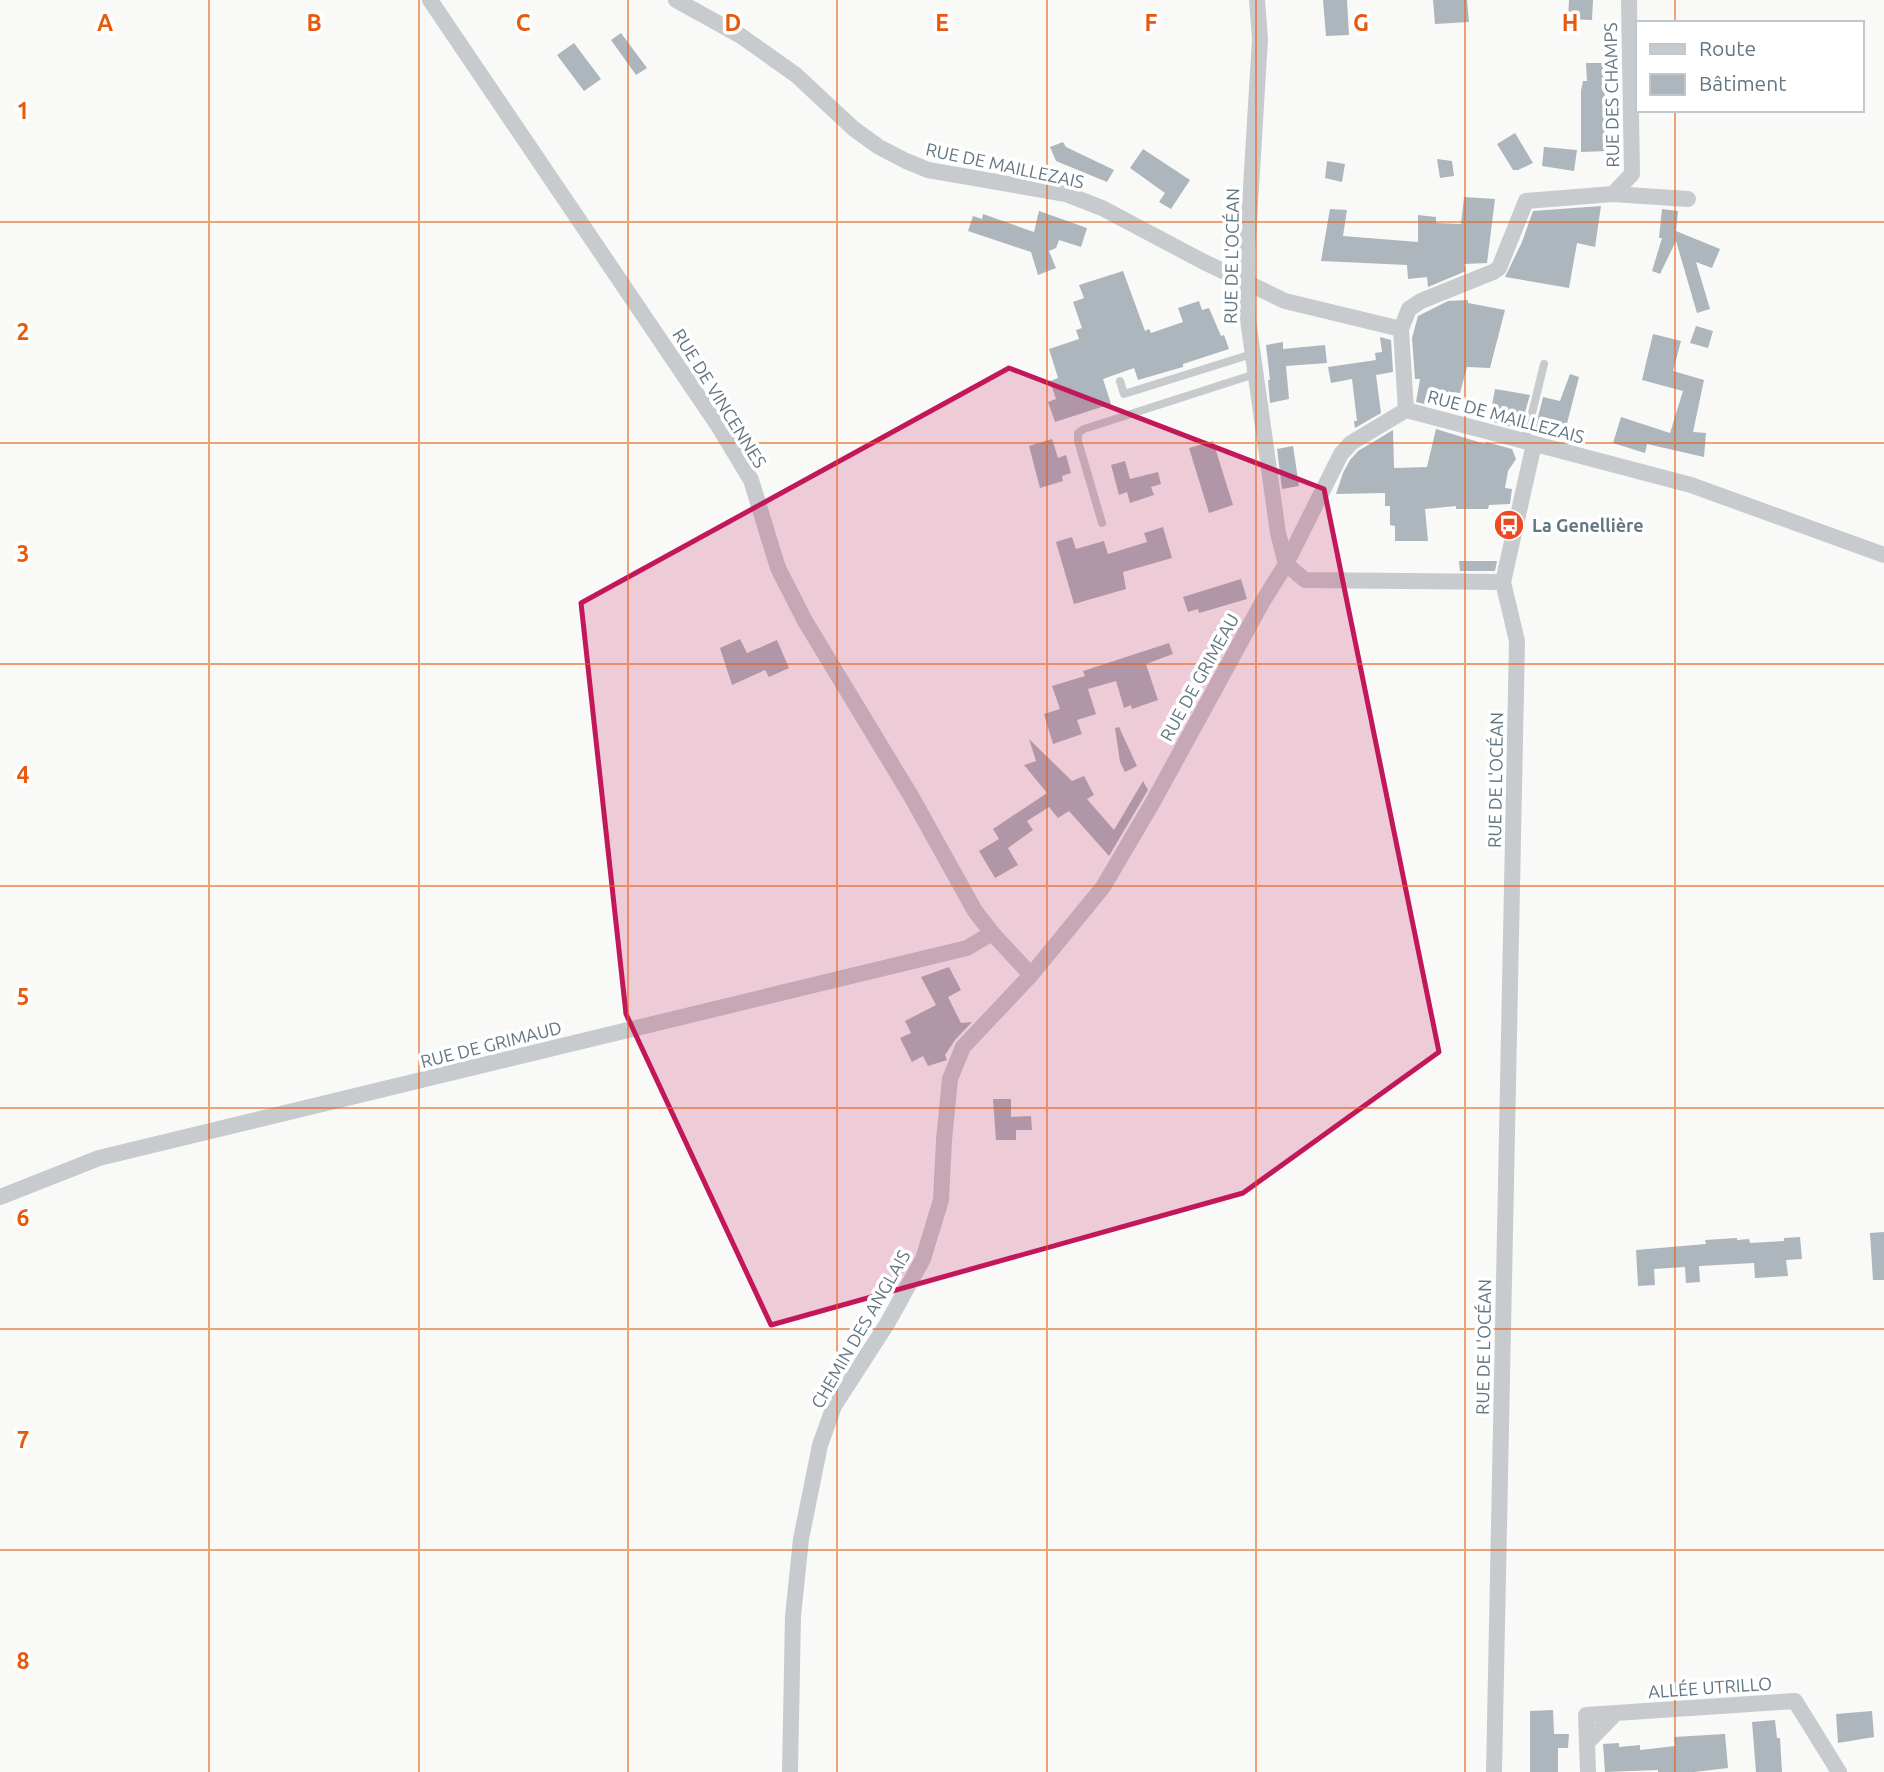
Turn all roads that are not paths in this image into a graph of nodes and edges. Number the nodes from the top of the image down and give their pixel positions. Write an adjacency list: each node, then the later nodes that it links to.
1 (430, 0): 19 (street, RUE DE VINCENNES)
2 (676, 0): 7 (street, RUE DE MAILLEZAIS)
3 (1257, 0): 7 (street, RUE DE L'OCÉAN)
4 (1629, 0): 5 (street, RUE DES CHAMPS)
5 (1613, 194): 6 (street); 8 (street)
6 (1688, 199)
7 (1247, 283): 8 (street, RUE DE MAILLEZAIS); 9 (street, RUE DE L'OCÉAN)
8 (1401, 329): 13 (street, RUE DE MAILLEZAIS)
9 (1252, 354): 11 (street, RUE DE L'OCÉAN); 12 (lane)
10 (1544, 364): 14 (lane)
11 (1255, 374): 15 (lane); 17 (street, RUE DE L'OCÉAN)
12 (1120, 381)
13 (1406, 410): 14 (street, RUE DE MAILLEZAIS); 17 (street, RUE DE GRIMEAU)
14 (1529, 443): 16 (street, RUE DE MAILLEZAIS); 18 (street)
15 (1102, 523)
16 (1884, 555)
17 (1286, 564): 18 (street); 20 (street, RUE DE GRIMEAU)
18 (1503, 582): 25 (street, RUE DE L'OCÉAN)
19 (992, 933): 20 (street, RUE DE VINCENNES); 21 (street, RUE DE GRIMAUD)
20 (1031, 975): 24 (street, CHEMIN DES ANGLAIS)
21 (0, 1197)
22 (1616, 1713): 23 (street); 23 (street, ALLÉE UTRILLO); 27 (street, ALLÉE UTRILLO)
23 (1587, 1744): 26 (street)
24 (790, 1772)
25 (1494, 1772)
26 (1588, 1772)
27 (1839, 1772)

